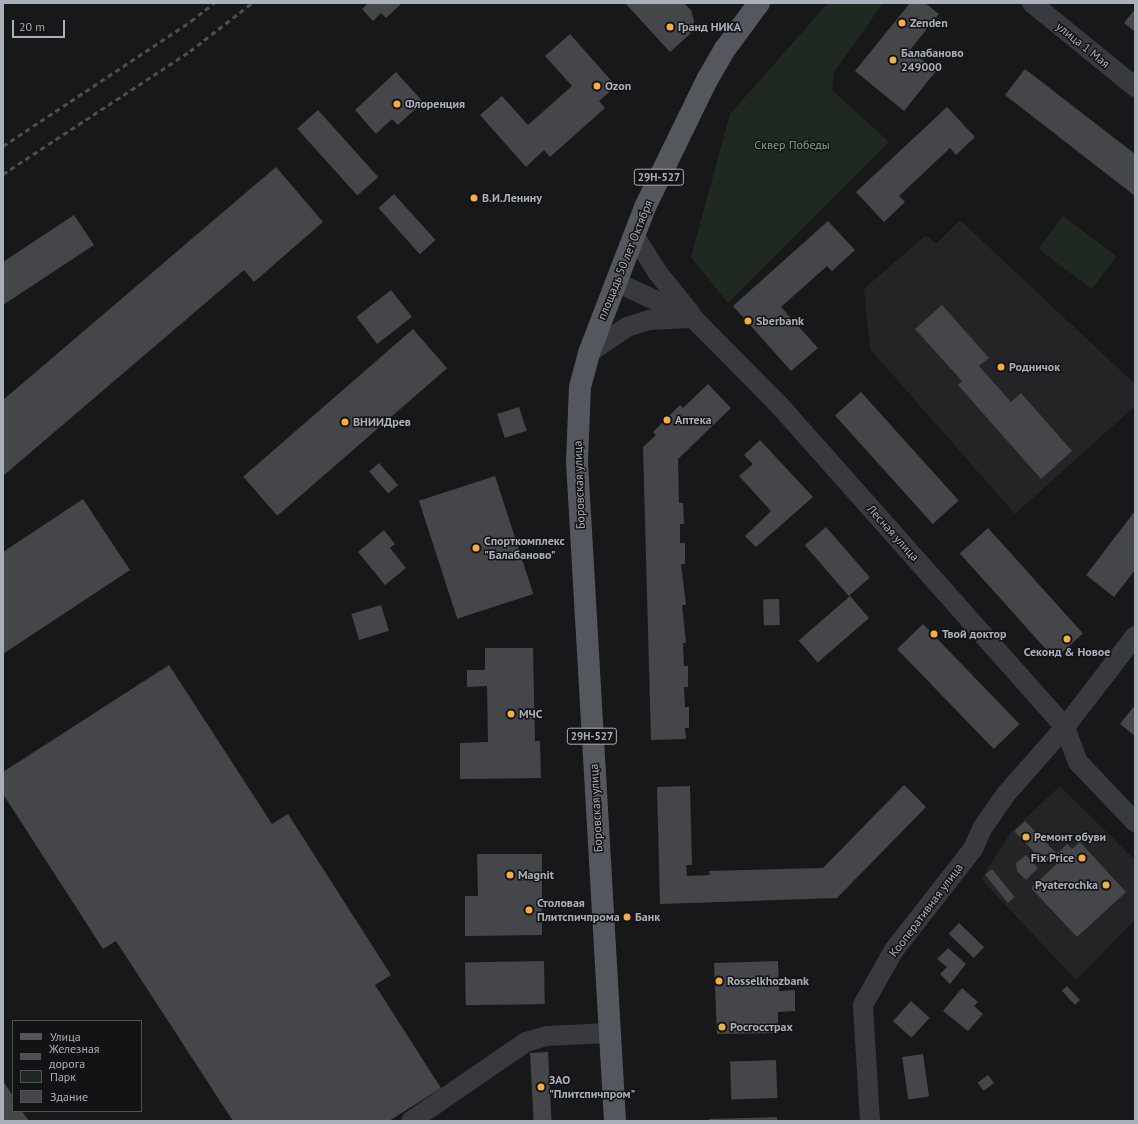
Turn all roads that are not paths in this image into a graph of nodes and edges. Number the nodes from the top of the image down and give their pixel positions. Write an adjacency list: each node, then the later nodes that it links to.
1 (759, 3): 4 (main road, площадь 50 лет Октября / 29Н-527)
2 (1032, 3): 3 (street, улица 1 Мая)
3 (1135, 87)
4 (634, 235): 5 (main road, площадь 50 лет Октября / 29Н-527); 6 (street)
5 (616, 282): 6 (street, Лесная улица); 7 (main road, площадь 50 лет Октября / 29Н-527)
6 (694, 318): 7 (street); 9 (street, Лесная улица)
7 (589, 353): 11 (main road, Боровская улица / 29Н-527)
8 (1135, 636): 9 (street, Кооперативная улица)
9 (1065, 727): 10 (street, Лесная улица); 14 (street, Кооперативная улица)
10 (1135, 822)
11 (609, 1033): 12 (street); 13 (main road, Боровская улица / 29Н-527)
12 (411, 1121)
13 (615, 1121)
14 (870, 1121)

